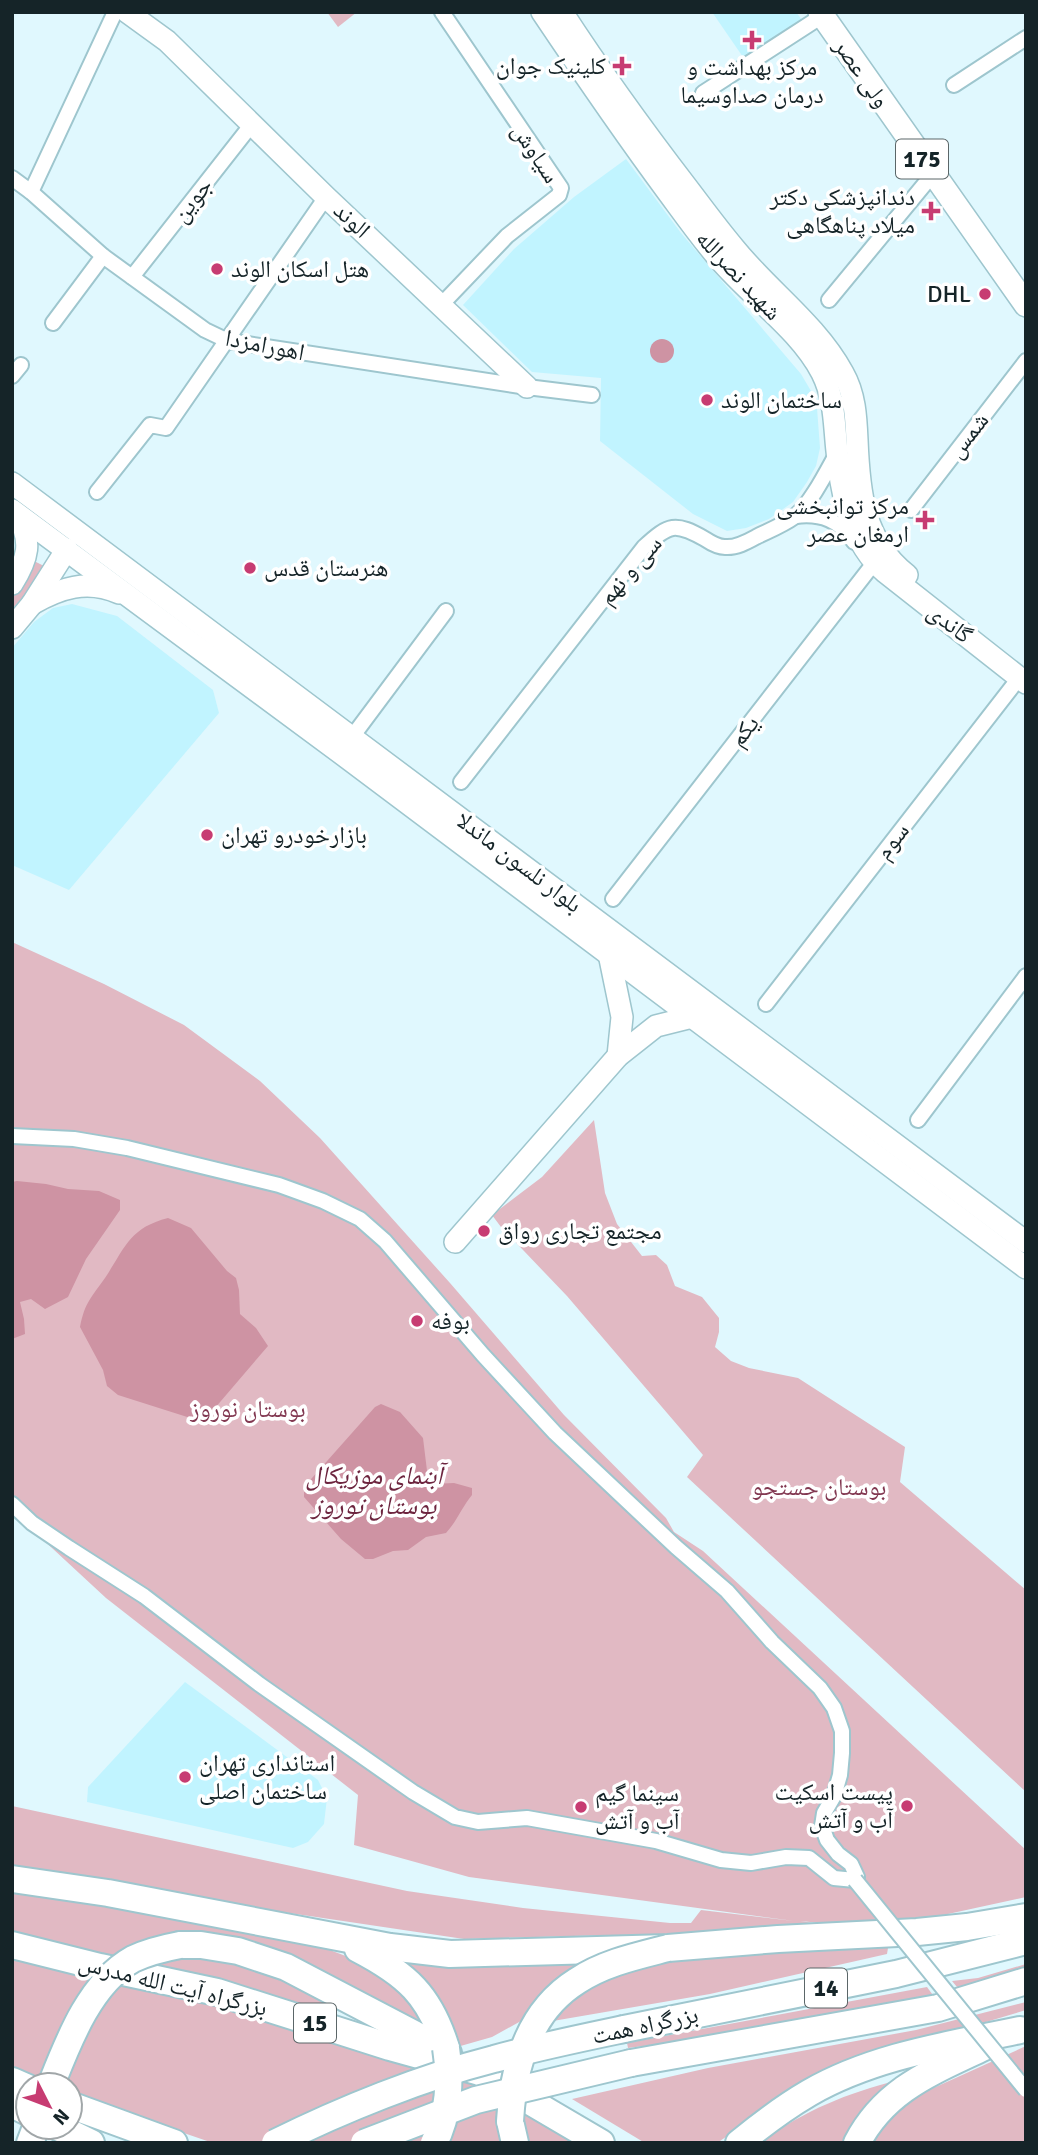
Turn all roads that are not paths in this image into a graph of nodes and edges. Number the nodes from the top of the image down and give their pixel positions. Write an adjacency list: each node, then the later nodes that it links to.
1 (115, 12): 13 (street)
2 (127, 12): 10 (main road, الوند)
3 (442, 12): 18 (street, سیاوش)
4 (542, 12): 25 (main road, شهید نصرالله)
5 (562, 12): 32 (main road, شهید نصرالله)
6 (821, 14): 9 (street); 11 (main road, ولی عصر / 175)
7 (1026, 38): 8 (street)
8 (954, 85)
9 (704, 93)
10 (252, 124): 14 (main road, الوند); 16 (street, جوین)
11 (933, 174): 17 (street); 19 (main road, ولی عصر / 175)
12 (12, 178): 13 (street, اهورامزدا)
13 (31, 192): 15 (street, اهورامزدا)
14 (327, 197): 18 (main road, الوند); 21 (street)
15 (103, 256): 16 (street, اهورامزدا); 20 (street)
16 (132, 276): 21 (street, اهورامزدا)
17 (829, 300)
18 (442, 304): 23 (main road, الوند)
19 (1026, 305)
20 (53, 323)
21 (228, 341): 23 (street, اهورامزدا); 27 (street)
22 (1026, 361): 28 (street, شمس)
23 (527, 387): 24 (street)
24 (592, 395)
25 (837, 453): 30 (street, سی و نهم); 32 (main road, شهید نصرالله)
26 (12, 486): 31 (main road); 39 (main road, بلوار نلسون ماندلا)
27 (97, 492)
28 (911, 510)
29 (14, 512): 31 (main road, بلوار نلسون ماندلا); 33 (main road)
30 (796, 516): 32 (street); 40 (street, سی و نهم)
31 (67, 549): 34 (main road, بلوار نلسون ماندلا); 35 (main road)
32 (876, 557): 38 (main road, گاندی); 41 (street, یکم)
33 (14, 581)
34 (136, 600): 35 (main road); 42 (main road, بلوار نلسون ماندلا)
35 (32, 604): 37 (main road)
36 (446, 611): 39 (street)
37 (12, 628)
38 (1024, 674): 44 (street, سوم)
39 (352, 737): 50 (main road, بلوار نلسون ماندلا)
40 (461, 782)
41 (613, 900)
42 (609, 954): 45 (main road, بلوار نلسون ماندلا); 46 (main road)
43 (1026, 976): 47 (street)
44 (766, 1004)
45 (692, 1017): 46 (main road); 51 (main road, بلوار نلسون ماندلا)
46 (618, 1056): 49 (main road)
47 (918, 1120)
48 (12, 1136): 54 (street)
49 (455, 1242)
50 (1026, 1242)
51 (1026, 1268)
52 (12, 1504): 54 (street)
53 (12, 1879): 56 (highway)
54 (855, 1880): 64 (street, bridge)
55 (1026, 1917): 59 (highway)
56 (333, 1937): 59 (highway); 70 (highway, bridge)
57 (1026, 1941): 68 (highway, بزرگراه همت / 14, bridge)
58 (12, 1945): 63 (highway, بزرگراه آیت الله مدرس / 15)
59 (668, 1948): 66 (highway, bridge)
60 (1026, 1981): 69 (highway, بزرگراه همت / 14, bridge)
61 (1023, 2028): 72 (highway); 73 (highway)
62 (56, 2071): 63 (highway, bridge)
63 (480, 2072): 71 (highway, بزرگراه آیت الله مدرس / 15)
64 (1026, 2090)
65 (84, 2110): 67 (highway)
66 (512, 2132)
67 (174, 2143)
68 (275, 2143)
69 (364, 2143)
70 (434, 2143)
71 (601, 2143)
72 (739, 2143)
73 (857, 2143)

